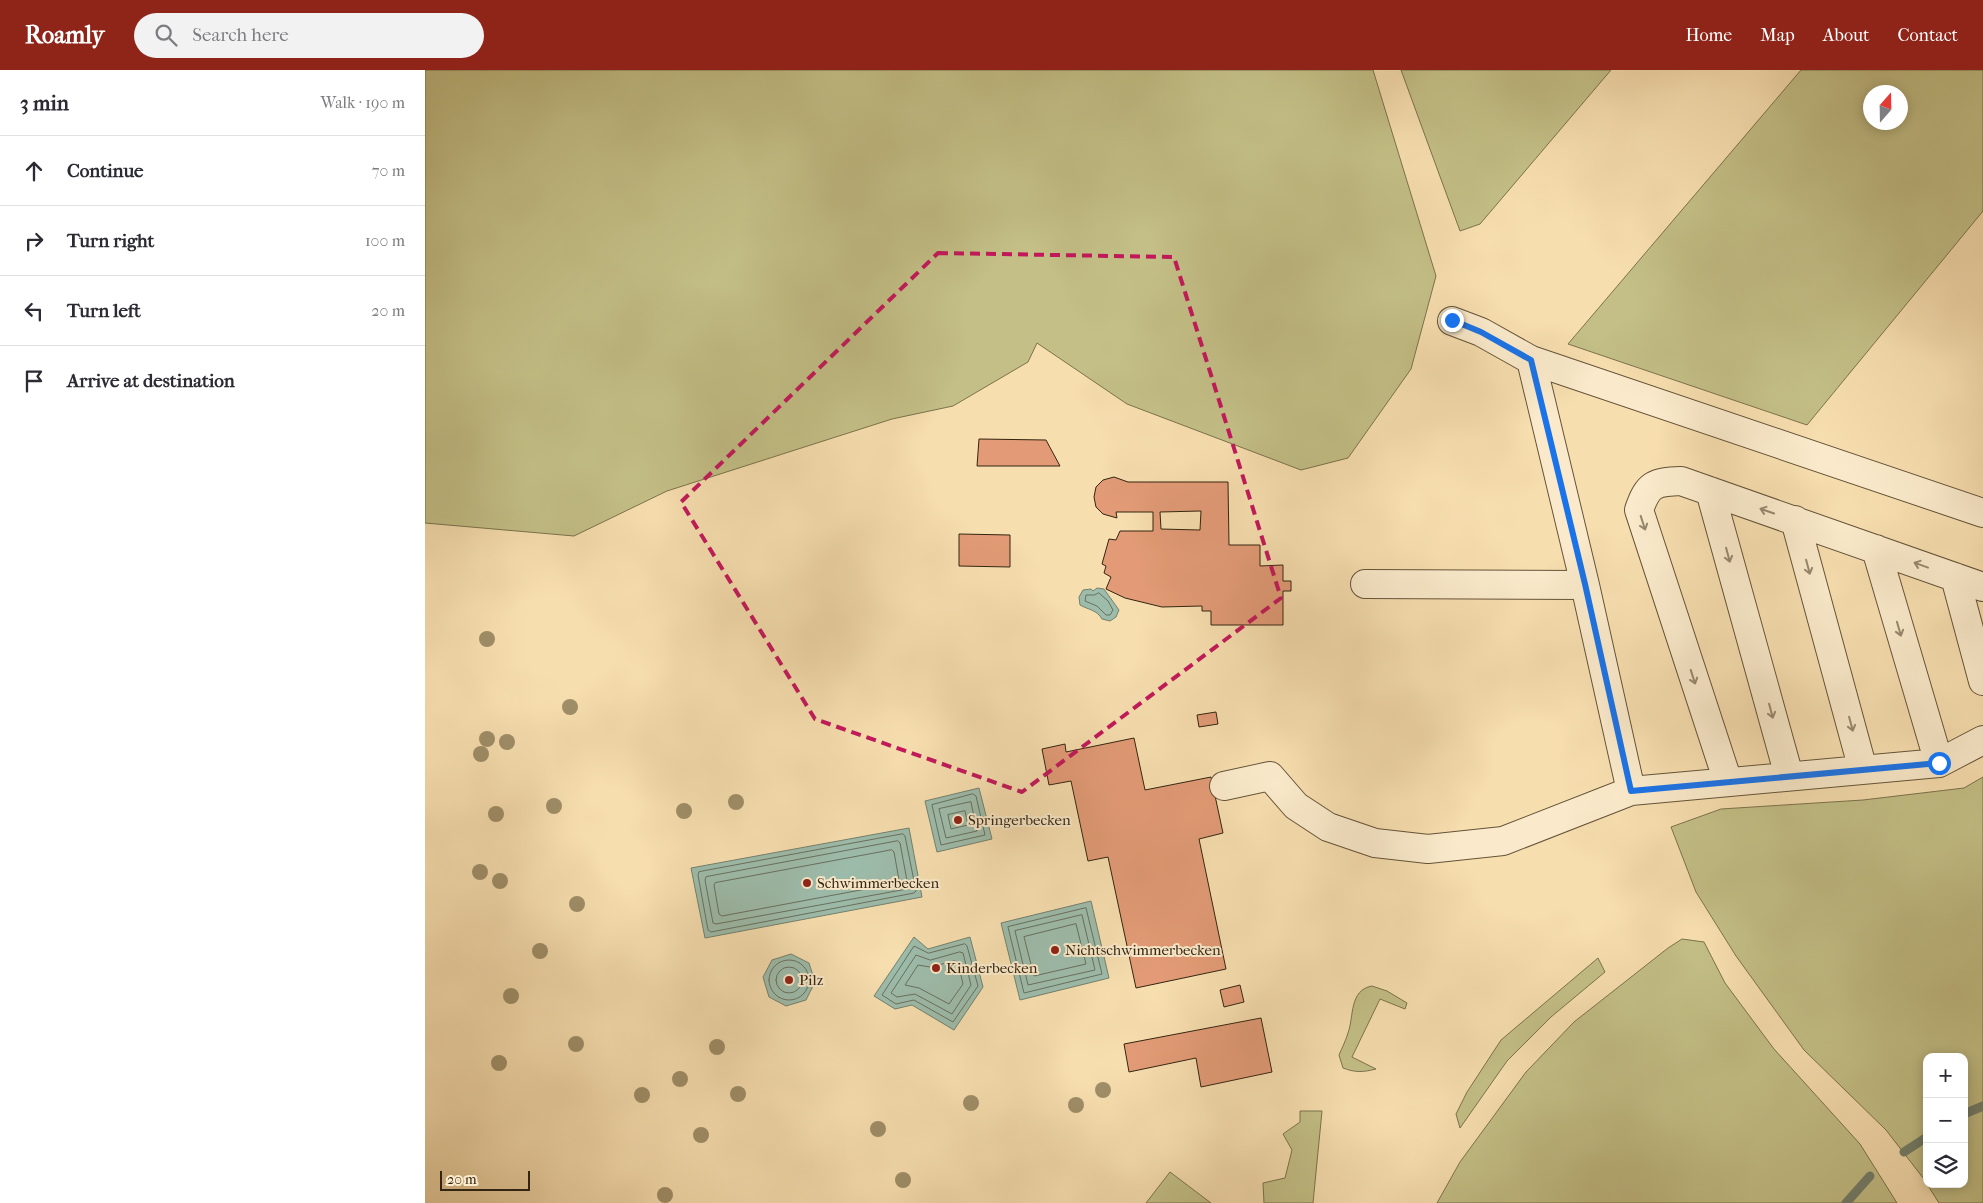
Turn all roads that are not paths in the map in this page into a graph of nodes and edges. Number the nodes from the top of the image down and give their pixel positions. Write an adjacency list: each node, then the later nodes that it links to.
1 (1452, 320): 2 (street)
2 (1531, 360): 4 (street); 9 (street)
3 (1710, 491): 5 (street, one-way to 3); 15 (street, one-way to 15); 16 (street, one-way to 16)
4 (1983, 514)
5 (1795, 520): 6 (street); 14 (street, one-way to 14)
6 (1876, 549): 7 (street, one-way to 6); 13 (street, one-way to 13)
7 (1955, 577): 10 (street); 11 (street)
8 (1365, 584): 9 (street)
9 (1585, 584): 18 (street)
10 (1983, 587)
11 (1983, 681)
12 (1983, 740): 13 (street)
13 (1939, 763): 14 (street)
14 (1863, 770): 15 (street)
15 (1789, 776): 16 (street)
16 (1728, 782): 18 (street)
17 (1224, 786): 18 (street)
18 (1631, 791)

